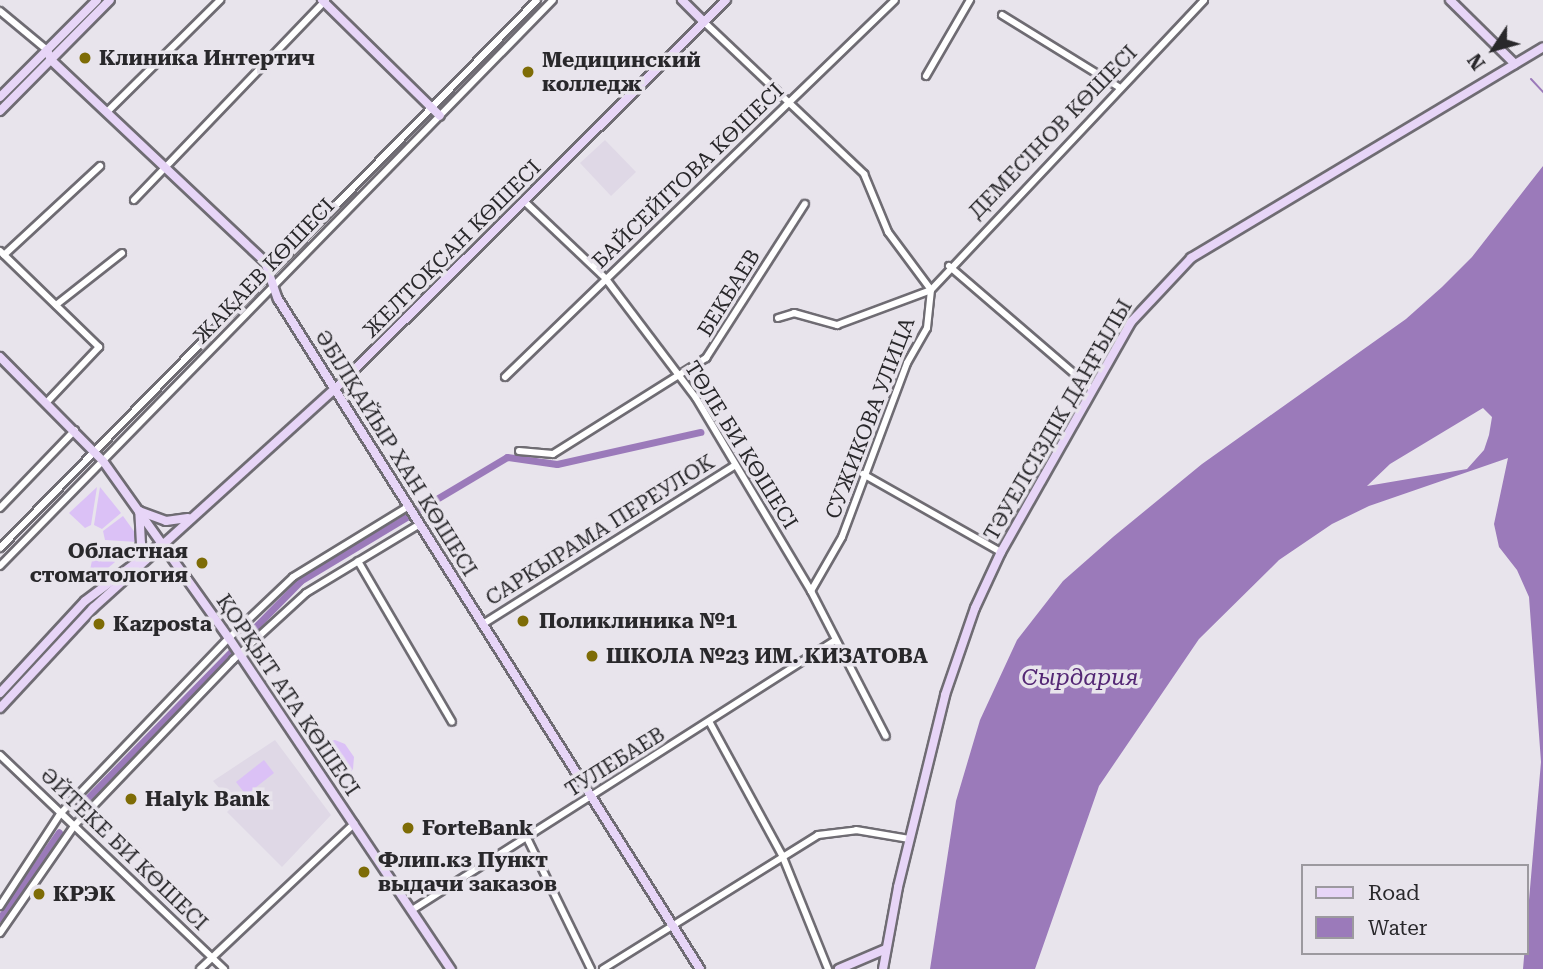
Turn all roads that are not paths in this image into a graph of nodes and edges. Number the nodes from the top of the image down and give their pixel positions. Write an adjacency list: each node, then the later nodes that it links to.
1 (97, 0): 17 (street)
2 (110, 0): 18 (street)
3 (220, 0): 26 (street)
4 (537, 0): 24 (street, ЖАҚАЕВ КӨШЕСІ)
5 (553, 0): 27 (street, ЖАҚАЕВ КӨШЕСІ)
6 (682, 0): 15 (street)
7 (726, 0): 15 (street, ЖЕЛТОҚСАН КӨШЕСІ)
8 (895, 0): 23 (street, БАЙСЕЙІТОВА КӨШЕСІ)
9 (970, 0): 20 (street)
10 (1204, 0): 21 (street, ДЕМЕСІНОВ КӨШЕСІ)
11 (1450, 0): 19 (street)
12 (324, 1): 24 (street); 29 (street)
13 (0, 10): 17 (street, ӘБІЛҚАЙЫР ХАН КӨШЕСІ)
14 (1002, 15): 21 (street)
15 (704, 22): 23 (street); 31 (street, ЖЕЛТОҚСАН КӨШЕСІ)
16 (1543, 47): 19 (street, ТӘУЕЛСІЗДІК ДАҢҒЫЛЫ)
17 (47, 50): 18 (street, ӘБІЛҚАЙЫР ХАН КӨШЕСІ); 22 (street)
18 (51, 60): 25 (street); 26 (street, ӘБІЛҚАЙЫР ХАН КӨШЕСІ)
19 (1515, 64): 46 (street, ТӘУЕЛСІЗДІК ДАҢҒЫЛЫ)
20 (926, 76)
21 (1120, 88): 35 (street, ДЕМЕСІНОВ КӨШЕСІ)
22 (0, 97)
23 (789, 103): 37 (street, БАЙСЕЙІТОВА КӨШЕСІ); 39 (street)
24 (432, 107): 27 (street); 36 (street, ЖАҚАЕВ КӨШЕСІ)
25 (0, 111)
26 (108, 111): 29 (street, ӘБІЛҚАЙЫР ХАН КӨШЕСІ)
27 (440, 116): 38 (street, ЖАҚАЕВ КӨШЕСІ)
28 (100, 166): 33 (street)
29 (168, 167): 30 (street); 36 (street, ӘБІЛҚАЙЫР ХАН КӨШЕСІ)
30 (134, 200)
31 (525, 202): 37 (street, ТӨЛЕ БИ КӨШЕСІ); 45 (street, ЖЕЛТОҚСАН КӨШЕСІ)
32 (805, 204): 43 (street, БЕКБАЕВ)
33 (2, 253): 40 (street)
34 (122, 253): 40 (street)
35 (949, 267): 39 (street, ДЕМЕСІНОВ КӨШЕСІ); 46 (street)
36 (269, 273): 38 (street, ӘБІЛҚАЙЫР ХАН КӨШЕСІ); 50 (street, ЖАҚАЕВ КӨШЕСІ)
37 (606, 279): 43 (street, ТӨЛЕ БИ КӨШЕСІ); 44 (street, БАЙСЕЙІТОВА КӨШЕСІ)
38 (274, 287): 45 (street, ӘБІЛҚАЙЫР ХАН КӨШЕСІ); 51 (street, ЖАҚАЕВ КӨШЕСІ)
39 (931, 290): 41 (street); 53 (street, СУЖИКОВА УЛИЦА)
40 (56, 306): 47 (street)
41 (778, 318)
42 (0, 357): 47 (street, ҚОРҚЫТ АТА КӨШЕСІ)
43 (678, 376): 49 (street, БЕКБАЕВ); 52 (street, ТӨЛЕ БИ КӨШЕСІ)
44 (505, 377)
45 (336, 388): 54 (street, ӘБІЛҚАЙЫР ХАН КӨШЕСІ); 57 (street, ЖЕЛТОҚСАН КӨШЕСІ)
46 (1092, 389): 61 (street, ТӘУЕЛСІЗДІК ДАҢҒЫЛЫ)
47 (47, 402): 48 (street, ҚОРҚЫТ АТА КӨШЕСІ)
48 (75, 430): 50 (street, ҚОРҚЫТ АТА КӨШЕСІ); 55 (street)
49 (519, 451)
50 (96, 452): 51 (street, ҚОРҚЫТ АТА КӨШЕСІ); 60 (street, ЖАҚАЕВ КӨШЕСІ)
51 (103, 461): 56 (street, ҚОРҚЫТ АТА КӨШЕСІ); 64 (street, ЖАҚАЕВ КӨШЕСІ)
52 (735, 465): 65 (street, ТӨЛЕ БИ КӨШЕСІ); 66 (street, САРКЫРАМА ПЕРЕУЛОК)
53 (863, 474): 61 (street); 65 (street, СУЖИКОВА УЛИЦА)
54 (409, 506): 58 (street, ӘБІЛҚАЙЫР ХАН КӨШЕСІ); 67 (street)
55 (0, 508)
56 (139, 511): 57 (street); 59 (street, ҚОРҚЫТ АТА КӨШЕСІ); 62 (street)
57 (191, 518): 59 (street, ЖЕЛТОҚСАН КӨШЕСІ)
58 (420, 524): 63 (street); 66 (street, ӘБІЛҚАЙЫР ХАН КӨШЕСІ)
59 (163, 543): 62 (street, ЖЕЛТОҚСАН КӨШЕСІ); 67 (street, ҚОРҚЫТ АТА КӨШЕСІ); 71 (street, ЖЕЛТОҚСАН КӨШЕСІ)
60 (0, 548)
61 (1001, 552): 81 (street, ТӘУЕЛСІЗДІК ДАҢҒЫЛЫ)
62 (136, 558): 70 (street, ЖЕЛТОҚСАН КӨШЕСІ)
63 (358, 561): 69 (street); 72 (street)
64 (0, 566)
65 (811, 592): 68 (street, ТӨЛЕ БИ КӨШЕСІ)
66 (483, 624): 76 (street, ӘБІЛҚАЙЫР ХАН КӨШЕСІ)
67 (229, 638): 69 (street, ҚОРҚЫТ АТА КӨШЕСІ); 77 (street)
68 (834, 641): 73 (street, ТУЛЕБАЕВ); 74 (street, ТӨЛЕ БИ КӨШЕСІ)
69 (239, 654): 78 (street, ҚОРҚЫТ АТА КӨШЕСІ); 79 (street)
70 (0, 693)
71 (0, 708)
72 (452, 722)
73 (710, 723): 76 (street, ТУЛЕБАЕВ); 82 (street)
74 (886, 736)
75 (0, 755): 77 (street, ӘЙТЕКЕ БИ КӨШЕСІ)
76 (592, 797): 80 (street, ТУЛЕБАЕВ); 85 (street, ӘБІЛҚАЙЫР ХАН КӨШЕСІ)
77 (61, 814): 79 (street, ӘЙТЕКЕ БИ КӨШЕСІ); 83 (street)
78 (354, 824): 84 (street, ҚОРҚЫТ АТА КӨШЕСІ); 88 (street)
79 (74, 826): 86 (street); 88 (street, ӘЙТЕКЕ БИ КӨШЕСІ)
80 (527, 838): 84 (street, ТУЛЕБАЕВ); 92 (street)
81 (909, 839): 82 (street); 87 (street, ТӘУЕЛСІЗДІК ДАҢҒЫЛЫ)
82 (782, 855): 85 (street); 95 (street)
83 (0, 906)
84 (412, 910): 91 (street, ҚОРҚЫТ АТА КӨШЕСІ)
85 (672, 924): 93 (street); 94 (street, ӘБІЛҚАЙЫР ХАН КӨШЕСІ)
86 (0, 933)
87 (886, 949): 96 (street); 97 (street, ТӘУЕЛСІЗДІК ДАҢҒЫЛЫ)
88 (212, 957): 89 (street); 90 (street, ӘЙТЕКЕ БИ КӨШЕСІ)
89 (200, 969)
90 (224, 969)
91 (451, 969)
92 (591, 969)
93 (603, 969)
94 (701, 969)
95 (828, 969)
96 (839, 969)
97 (883, 969)

